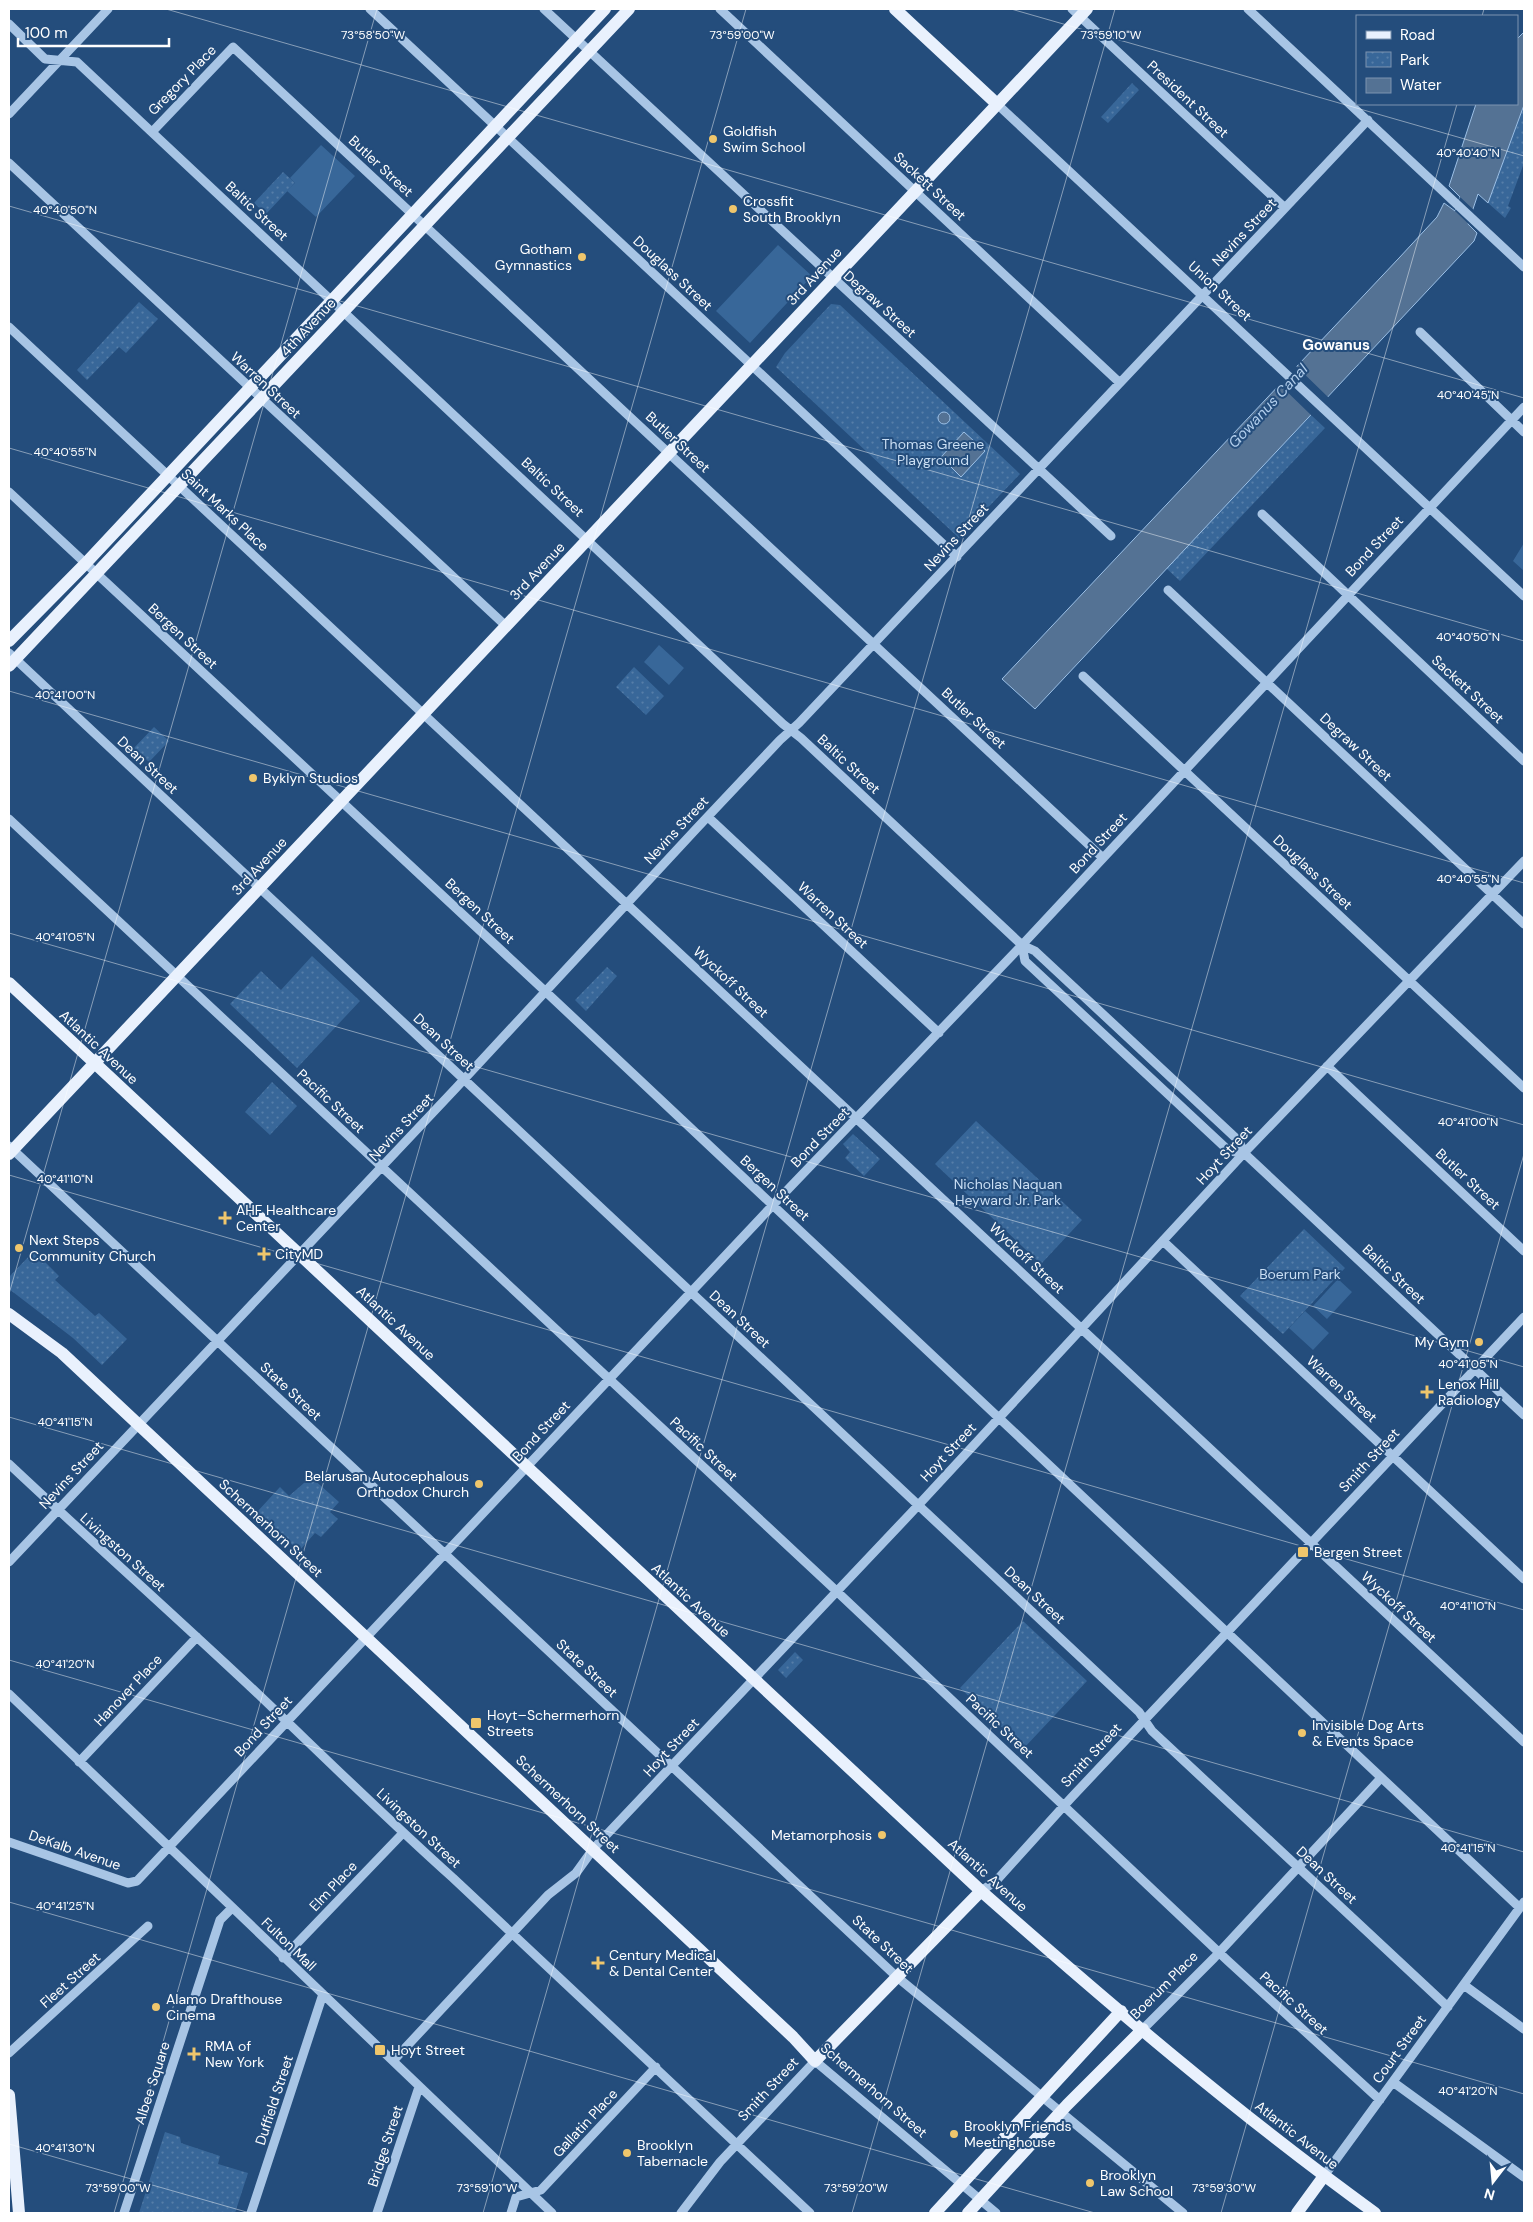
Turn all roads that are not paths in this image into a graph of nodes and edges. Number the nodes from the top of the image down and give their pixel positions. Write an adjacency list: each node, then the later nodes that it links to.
1 (108, 9): 14 (street)
2 (370, 9): 18 (street, Douglass Street)
3 (544, 9): 11 (street, Degraw Street)
4 (605, 9): 11 (main road, 4th Avenue)
5 (629, 9): 13 (main road, 4th Avenue)
6 (720, 9): 22 (street, Sackett Street)
7 (896, 9): 15 (main road, Union Street)
8 (1248, 9): 17 (street)
9 (1079, 11): 15 (main road, 3rd Avenue); 23 (street, President Street)
10 (9, 24): 14 (street, Baltic Street)
11 (577, 40): 13 (street, Degraw Street); 18 (main road, 4th Avenue)
12 (232, 47): 19 (street, Gregory Place); 24 (street, Butler Street)
13 (589, 51): 20 (main road, 4th Avenue); 27 (street, Degraw Street)
14 (60, 60): 16 (street); 19 (street, Baltic Street)
15 (997, 104): 22 (main road, 3rd Avenue); 28 (street, Union Street)
16 (9, 114)
17 (1368, 120): 23 (street, Nevins Street); 26 (street)
18 (495, 126): 20 (street, Douglass Street); 24 (main road, 4th Avenue)
19 (152, 132): 29 (street, Baltic Street)
20 (508, 138): 25 (main road, 4th Avenue); 33 (street, Douglass Street)
21 (9, 163): 35 (street, Warren Street)
22 (915, 190): 27 (main road, 3rd Avenue); 34 (street, Sackett Street)
23 (1285, 208): 28 (street, Nevins Street)
24 (413, 213): 25 (street, Butler Street); 29 (main road, 4th Avenue)
25 (425, 225): 30 (main road, 4th Avenue); 40 (street, Butler Street)
26 (1524, 267)
27 (832, 279): 33 (main road, 3rd Avenue); 41 (street, Degraw Street)
28 (1203, 296): 34 (street, Nevins Street); 45 (street, Union Street)
29 (332, 300): 30 (street, Baltic Street); 35 (main road, 4th Avenue)
30 (344, 311): 36 (main road, 4th Avenue); 48 (street, Baltic Street)
31 (9, 327): 42 (street, Saint Marks Place)
32 (1420, 332): 38 (street)
33 (751, 365): 40 (main road, 3rd Avenue); 49 (street, Douglass Street)
34 (1120, 383): 41 (street, Nevins Street)
35 (248, 388): 36 (street, Warren Street); 42 (main road, 4th Avenue)
36 (261, 399): 43 (main road, 4th Avenue); 55 (street, Warren Street)
37 (1524, 407): 38 (street, Bond Street)
38 (1511, 420): 39 (street); 45 (street, Bond Street)
39 (1524, 432)
40 (669, 452): 48 (main road, 3rd Avenue); 57 (street, Butler Street)
41 (1039, 469): 47 (street, Degraw Street); 49 (street, Nevins Street)
42 (167, 475): 43 (street, Saint Marks Place); 50 (main road, 4th Avenue)
43 (179, 486): 51 (main road, 4th Avenue); 61 (street, Saint Marks Place)
44 (9, 492): 50 (street, Bergen Street)
45 (1430, 507): 53 (street, Bond Street); 54 (street, Union Street)
46 (1262, 514): 53 (street, Sackett Street)
47 (1111, 536)
48 (588, 539): 55 (main road, 3rd Avenue); 62 (street, Baltic Street)
49 (957, 557): 57 (street, Nevins Street)
50 (85, 564): 51 (street, Bergen Street); 56 (main road, 4th Avenue)
51 (97, 574): 58 (main road, 4th Avenue); 65 (street, Bergen Street)
52 (1168, 590): 60 (street, Degraw Street)
53 (1348, 594): 60 (street, Bond Street); 63 (street, Sackett Street)
54 (1524, 596)
55 (506, 626): 61 (main road, 3rd Avenue)
56 (9, 641)
57 (875, 644): 62 (street, Nevins Street); 68 (street, Butler Street)
58 (11, 659): 70 (street, Dean Street)
59 (1083, 676): 64 (street, Douglass Street)
60 (1266, 682): 64 (street, Bond Street); 71 (street, Degraw Street)
61 (423, 713): 65 (main road, 3rd Avenue); 72 (street, Wyckoff Street)
62 (791, 730): 66 (street, Nevins Street); 74 (street, Baltic Street)
63 (1524, 761)
64 (1184, 770): 68 (street, Bond Street); 76 (street, Douglass Street)
65 (340, 801): 70 (main road, 3rd Avenue); 78 (street, Bergen Street)
66 (708, 817): 72 (street, Nevins Street); 79 (street, Warren Street)
67 (9, 819): 75 (street, Pacific Street)
68 (1103, 858): 74 (street, Bond Street)
69 (1524, 861): 71 (street, Hoyt Street)
70 (259, 888): 75 (main road, 3rd Avenue); 82 (street, Dean Street)
71 (1492, 895): 73 (street, Degraw Street); 76 (street, Hoyt Street)
72 (627, 904): 78 (street, Nevins Street); 84 (street, Wyckoff Street)
73 (1524, 924)
74 (1022, 945): 79 (street, Bond Street); 86 (street, Baltic Street); 86 (street, Baltic Street)
75 (177, 975): 80 (main road, 3rd Avenue); 87 (street, Pacific Street)
76 (1409, 981): 81 (street, Hoyt Street); 83 (street, Douglass Street)
77 (9, 983): 80 (main road, Atlantic Avenue)
78 (546, 992): 82 (street, Nevins Street); 88 (street, Bergen Street)
79 (939, 1032): 84 (street, Bond Street)
80 (95, 1062): 85 (main road, 3rd Avenue); 91 (main road, Atlantic Avenue)
81 (1327, 1066): 86 (street, Hoyt Street); 90 (street, Butler Street)
82 (464, 1080): 87 (street, Nevins Street); 92 (street, Dean Street)
83 (1524, 1088)
84 (857, 1118): 88 (street, Bond Street); 95 (street, Wyckoff Street)
85 (10, 1150): 96 (street, State Street)
86 (1244, 1153): 89 (street, Hoyt Street); 97 (street, Baltic Street)
87 (382, 1167): 91 (street, Nevins Street); 98 (street, Pacific Street)
88 (773, 1205): 92 (street, Bond Street); 100 (street, Bergen Street)
89 (1162, 1240): 95 (street, Hoyt Street); 102 (street, Warren Street)
90 (1524, 1251)
91 (300, 1254): 96 (street, Nevins Street); 104 (main road, Atlantic Avenue)
92 (691, 1292): 98 (street, Bond Street); 105 (street, Dean Street)
93 (9, 1314): 101 (main road, Schermerhorn Street)
94 (1524, 1317): 97 (street, Smith Street)
95 (1082, 1328): 100 (street, Hoyt Street); 107 (street, Wyckoff Street)
96 (218, 1341): 101 (street, Nevins Street); 108 (street, State Street)
97 (1476, 1369): 99 (street, Baltic Street); 102 (street, Smith Street)
98 (609, 1379): 104 (street, Bond Street); 111 (street, Pacific Street)
99 (1524, 1414)
100 (999, 1417): 105 (street, Hoyt Street); 112 (street, Bergen Street)
101 (138, 1424): 106 (street, Nevins Street); 113 (main road, Schermerhorn Street)
102 (1393, 1456): 107 (street, Smith Street); 110 (street, Warren Street)
103 (9, 1464): 106 (street, Livingston Street)
104 (527, 1466): 108 (street, Bond Street); 115 (main road, Atlantic Avenue)
105 (918, 1504): 111 (street, Hoyt Street); 117 (street, Dean Street)
106 (58, 1510): 109 (street, Nevins Street); 114 (street, Livingston Street)
107 (1311, 1544): 112 (street, Smith Street); 119 (street, Wyckoff Street)
108 (445, 1554): 113 (street, Bond Street); 121 (street, State Street)
109 (9, 1562)
110 (1524, 1579)
111 (836, 1592): 115 (street, Hoyt Street); 123 (street, Pacific Street)
112 (1227, 1631): 117 (street, Smith Street); 122 (street, Bergen Street)
113 (365, 1636): 118 (street, Bond Street); 127 (main road, Schermerhorn Street)
114 (197, 1637): 118 (street, Livingston Street); 120 (street, Hanover Place)
115 (754, 1679): 121 (street, Hoyt Street); 130 (main road, Atlantic Avenue)
116 (9, 1694): 120 (street, Fulton Mall)
117 (1144, 1720): 123 (street, Smith Street); 128 (street, Dean Street)
118 (287, 1721): 124 (street, Livingston Street); 126 (street, Bond Street)
119 (1524, 1742)
120 (79, 1762): 126 (street, Fulton Mall)
121 (672, 1766): 127 (street, Hoyt Street); 137 (street, State Street)
122 (1381, 1778): 128 (street, Boerum Place); 131 (street, Bergen Street)
123 (1064, 1806): 130 (street, Smith Street); 135 (street, Pacific Street)
124 (403, 1833): 134 (street, Livingston Street); 136 (street, Elm Place)
125 (9, 1842): 129 (street, DeKalb Avenue)
126 (168, 1847): 129 (street, Bond Street); 132 (street, Fulton Mall)
127 (594, 1848): 134 (street, Hoyt Street); 146 (main road, Schermerhorn Street)
128 (1299, 1867): 135 (street, Boerum Place); 140 (street, Dean Street)
129 (133, 1884)
130 (981, 1891): 137 (main road, Smith Street); 141 (main road, Atlantic Avenue)
131 (1522, 1905): 138 (street, Court Street)
132 (232, 1908): 136 (street, Fulton Mall); 163 (street, Albee Square)
133 (148, 1926): 144 (street, Fleet Street)
134 (511, 1934): 145 (street, Hoyt Street); 147 (street, Livingston Street)
135 (1219, 1952): 142 (street, Boerum Place); 152 (street, Pacific Street)
136 (283, 1958): 139 (street, Fulton Mall)
137 (897, 1977): 146 (main road, Smith Street); 151 (street, State Street)
138 (1464, 1985): 140 (street, Court Street); 143 (street)
139 (323, 1994): 145 (street, Fulton Mall); 164 (street, Duffield Street)
140 (1448, 2007): 148 (street, Court Street)
141 (1121, 2011): 142 (main road, Atlantic Avenue); 151 (main road, Boerum Place)
142 (1143, 2029): 153 (main road, Boerum Place); 155 (main road, Atlantic Avenue)
143 (1524, 2029)
144 (9, 2053)
145 (393, 2061): 149 (street, Fulton Mall)
146 (815, 2061): 154 (street, Smith Street); 157 (street, Schermerhorn Street)
147 (656, 2068): 154 (street, Livingston Street); 158 (street, Gallatin Place)
148 (1393, 2082): 152 (street, Court Street); 156 (street)
149 (418, 2087): 158 (street, Fulton Mall); 165 (street, Bridge Street)
150 (9, 2095): 162 (main road)
151 (1041, 2097): 153 (street, State Street); 157 (main road, Boerum Place)
152 (1380, 2100): 155 (street, Court Street)
153 (1060, 2113): 159 (main road, Boerum Place); 173 (street, State Street)
154 (737, 2144): 168 (street, Smith Street); 169 (street, Livingston Street)
155 (1324, 2176): 174 (main road, Court Street); 175 (main road, Atlantic Avenue)
156 (1524, 2176)
157 (962, 2186): 159 (street, Schermerhorn Street); 170 (main road, Boerum Place)
158 (531, 2193): 166 (street, Gallatin Place); 167 (street, Fulton Mall)
159 (981, 2200): 171 (main road, Boerum Place); 172 (street, Schermerhorn Street)
160 (9, 2212): 161 (street)
161 (13, 2213)
162 (19, 2213)
163 (124, 2213)
164 (251, 2213)
165 (377, 2213)
166 (511, 2213)
167 (552, 2213)
168 (681, 2213)
169 (810, 2213)
170 (935, 2213)
171 (968, 2213)
172 (996, 2213)
173 (1183, 2213)
174 (1297, 2213)
175 (1375, 2213)

